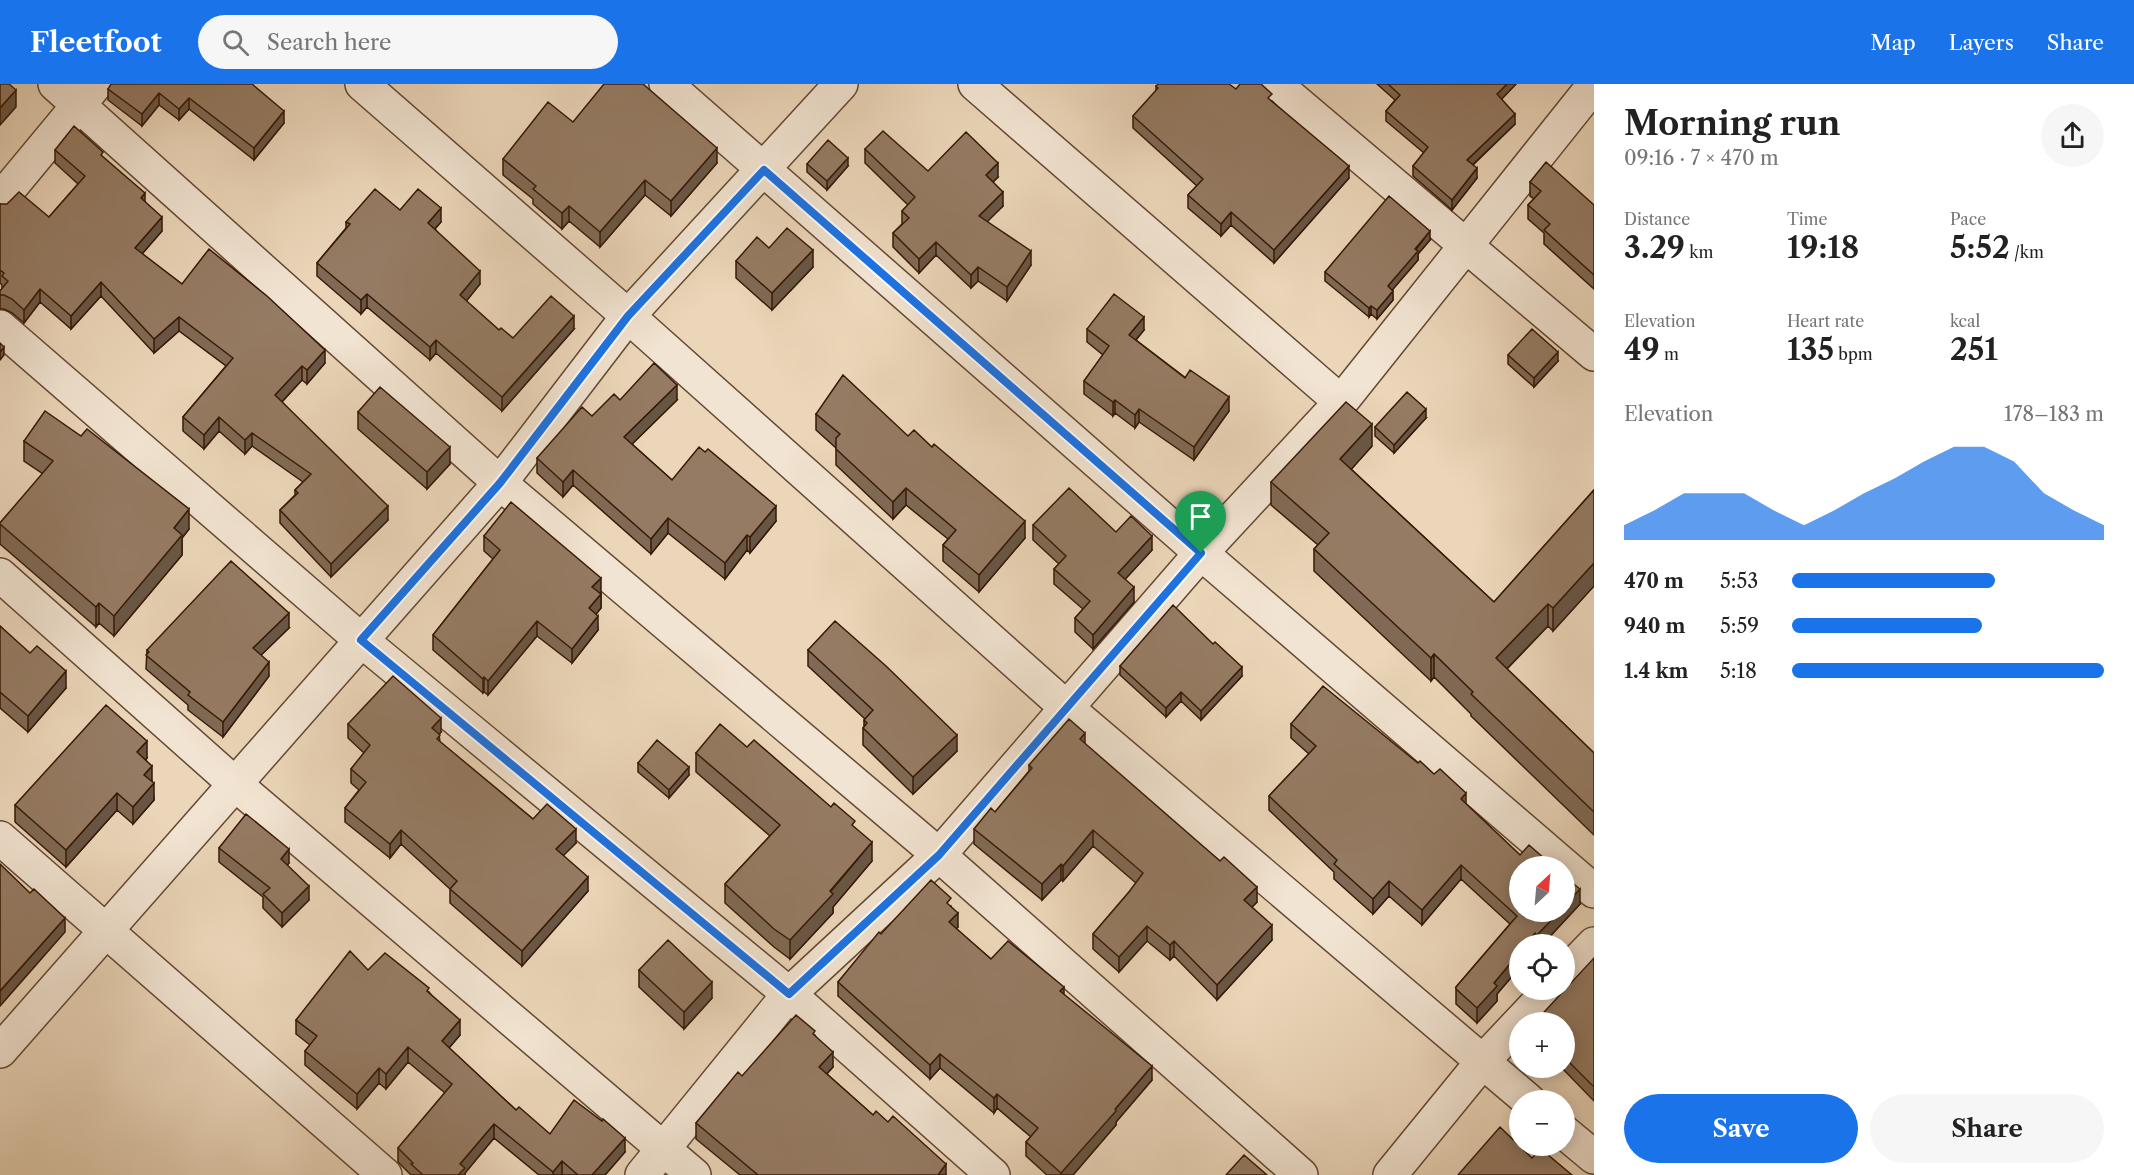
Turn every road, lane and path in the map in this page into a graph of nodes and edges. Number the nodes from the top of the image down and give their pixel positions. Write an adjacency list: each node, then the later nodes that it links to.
1 (362, 84): 11 (street)
2 (666, 84): 8 (street)
3 (841, 84): 8 (street)
4 (975, 84): 14 (street)
5 (1275, 84): 10 (street)
6 (1589, 90): 10 (street)
7 (76, 91): 9 (street); 15 (street)
8 (764, 170): 11 (street); 16 (street)
9 (0, 200)
10 (1466, 246): 13 (street); 14 (street)
11 (628, 316): 15 (street); 19 (street)
12 (0, 327): 18 (street)
13 (1594, 354)
14 (1341, 402): 16 (street)
15 (500, 483): 18 (street); 22 (street)
16 (1201, 553): 19 (street); 23 (street)
17 (0, 575): 20 (street)
18 (361, 640): 20 (street); 27 (street)
19 (1068, 709): 22 (street); 30 (street)
20 (235, 784): 24 (street); 33 (street)
21 (0, 838): 24 (street)
22 (939, 855): 27 (street); 39 (street)
23 (1594, 891)
24 (106, 930): 29 (street); 35 (street)
25 (1594, 944): 26 (street)
26 (1575, 964)
27 (789, 994): 33 (street); 38 (street)
28 (1540, 1000): 30 (street)
29 (0, 1051)
30 (1483, 1060): 31 (street); 40 (street)
31 (1517, 1090)
32 (1575, 1141): 34 (street)
33 (663, 1148): 36 (street); 37 (street)
34 (1594, 1157)
35 (385, 1175)
36 (642, 1175)
37 (694, 1175)
38 (993, 1175)
39 (1300, 1175)
40 (1390, 1175)

